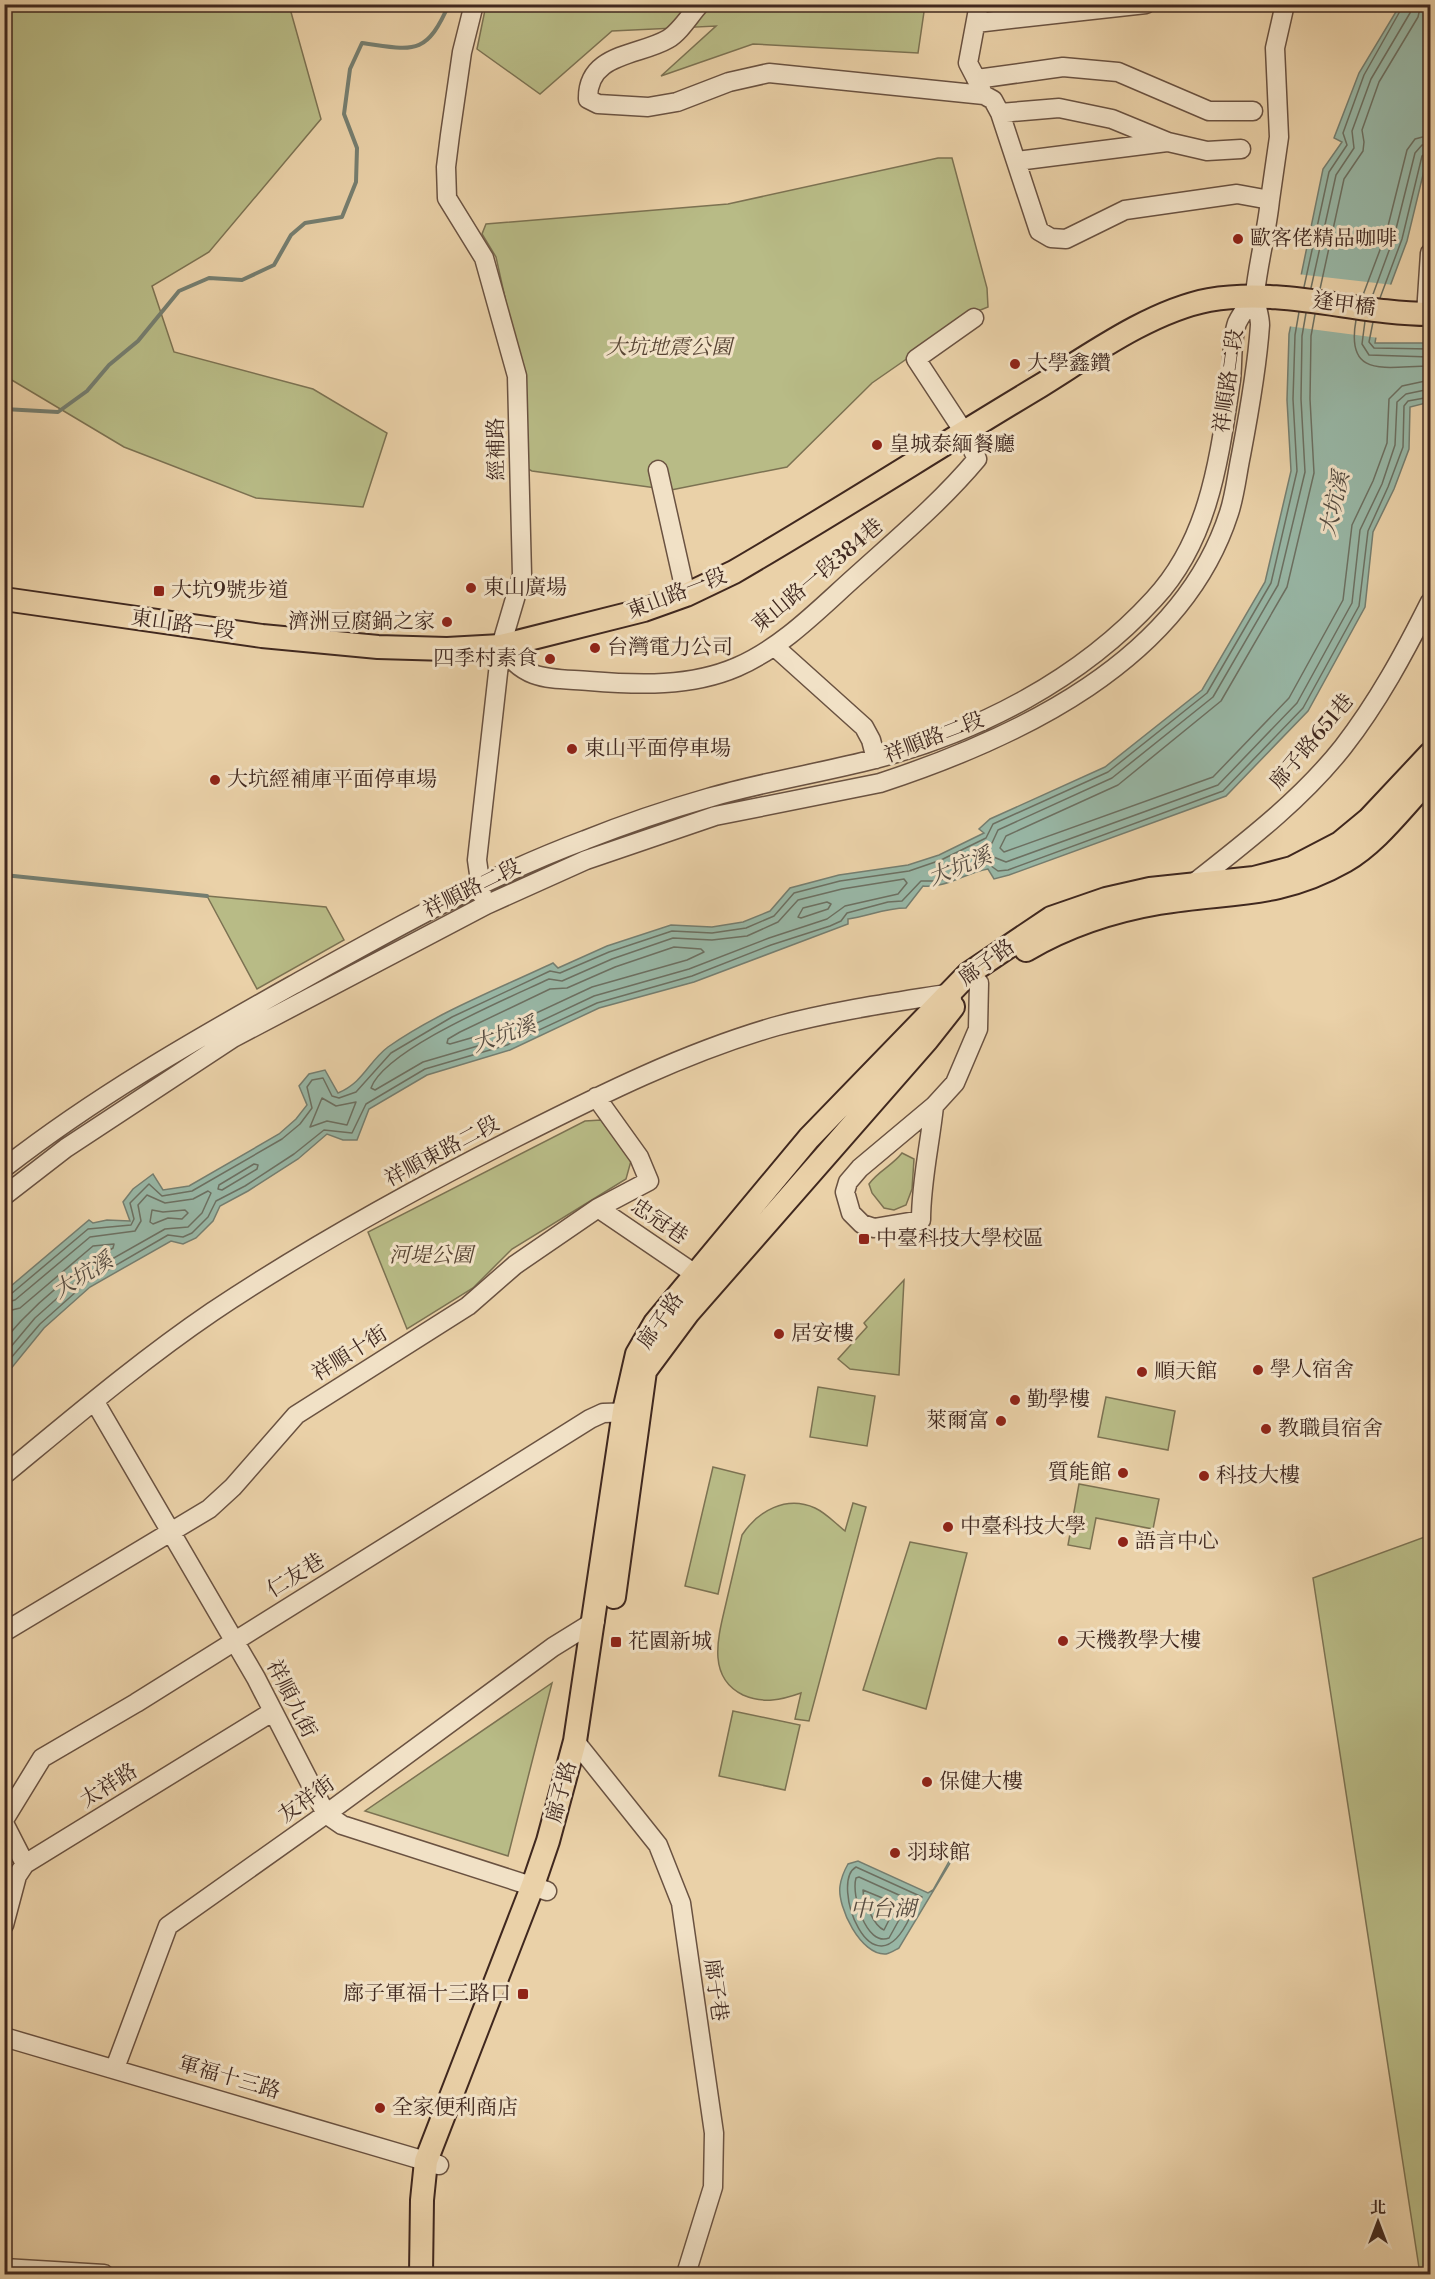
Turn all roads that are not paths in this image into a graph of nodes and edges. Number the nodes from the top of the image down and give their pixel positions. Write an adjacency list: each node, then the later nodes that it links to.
1 (474, 4): 24 (street, 經補路)
2 (700, 4): 7 (street)
3 (979, 4): 6 (street)
4 (1146, 4): 6 (street)
5 (1285, 4): 13 (street)
6 (976, 23): 7 (street)
7 (980, 87): 8 (street); 9 (street)
8 (1253, 111)
9 (1000, 113): 10 (street); 12 (street)
10 (1168, 142): 11 (street); 12 (street)
11 (1241, 149)
12 (1017, 162): 13 (street)
13 (1270, 200): 15 (street)
14 (1431, 253): 17 (street)
15 (1255, 296): 16 (main road, 東山路一段); 19 (main road, 東山路一段); 27 (street, 祥順路二段); 31 (street, 祥順路二段)
16 (1283, 298): 17 (main road, 逢甲橋)
17 (1420, 314)
18 (974, 318): 19 (street)
19 (964, 432): 21 (main road, 東山路一段); 25 (street, 東山路一段384巷)
20 (658, 470): 21 (street)
21 (686, 595): 24 (main road, 東山路一段)
22 (4, 599): 24 (main road, 東山路一段)
23 (1431, 602): 29 (street, 廍子路651巷)
24 (501, 646): 25 (street, 東山路一段384巷); 30 (street, 經補路)
25 (775, 647): 27 (street)
26 (1431, 754): 29 (main road, 廍子路)
27 (876, 759): 30 (street, 祥順路二段)
28 (1431, 779): 32 (main road, 廍子路)
29 (1194, 883): 32 (main road, 廍子路)
30 (479, 886): 31 (street, 經補路); 36 (street, 祥順路二段)
31 (486, 905): 37 (street, 祥順路二段)
32 (974, 979): 33 (main road, 廍子路); 35 (street)
33 (950, 999): 34 (street, 祥順東路二段); 39 (main road, 廍子路); 41 (main road, 廍子路)
34 (596, 1097): 38 (street, 祥順十街); 40 (street, 祥順東路二段)
35 (934, 1106): 35 (street)
36 (4, 1168)
37 (4, 1196)
38 (598, 1208): 39 (street, 忠冠巷); 43 (street, 祥順十街)
39 (695, 1274): 41 (main road, 廍子路)
40 (95, 1402): 42 (street, 祥順東路二段); 43 (street, 祥順九街)
41 (632, 1412): 44 (main road, 廍子路); 46 (street, 仁友巷); 48 (main road, 廍子路)
42 (4, 1475)
43 (170, 1531): 45 (street, 祥順十街); 46 (street, 祥順九街)
44 (595, 1621): 48 (main road, 廍子路); 49 (street, 友祥街)
45 (4, 1632)
46 (235, 1641): 47 (street, 祥順九街); 50 (street, 仁友巷)
47 (272, 1712): 49 (street, 祥順九街); 51 (street, 太祥路)
48 (581, 1748): 52 (main road, 廍子路); 61 (street, 廍子巷)
49 (326, 1814): 52 (street); 55 (street, 友祥街)
50 (4, 1821): 51 (street)
51 (26, 1864): 53 (street)
52 (540, 1888): 56 (main road, 廍子路)
53 (4, 1925)
54 (4, 2037): 55 (street, 軍福十三路)
55 (115, 2068): 56 (street, 軍福十三路)
56 (433, 2163): 59 (main road, 廍子路); 60 (main road, 廍子路)
57 (4, 2268): 58 (street)
58 (104, 2274)
59 (421, 2274)
60 (436, 2274)
61 (686, 2274)

